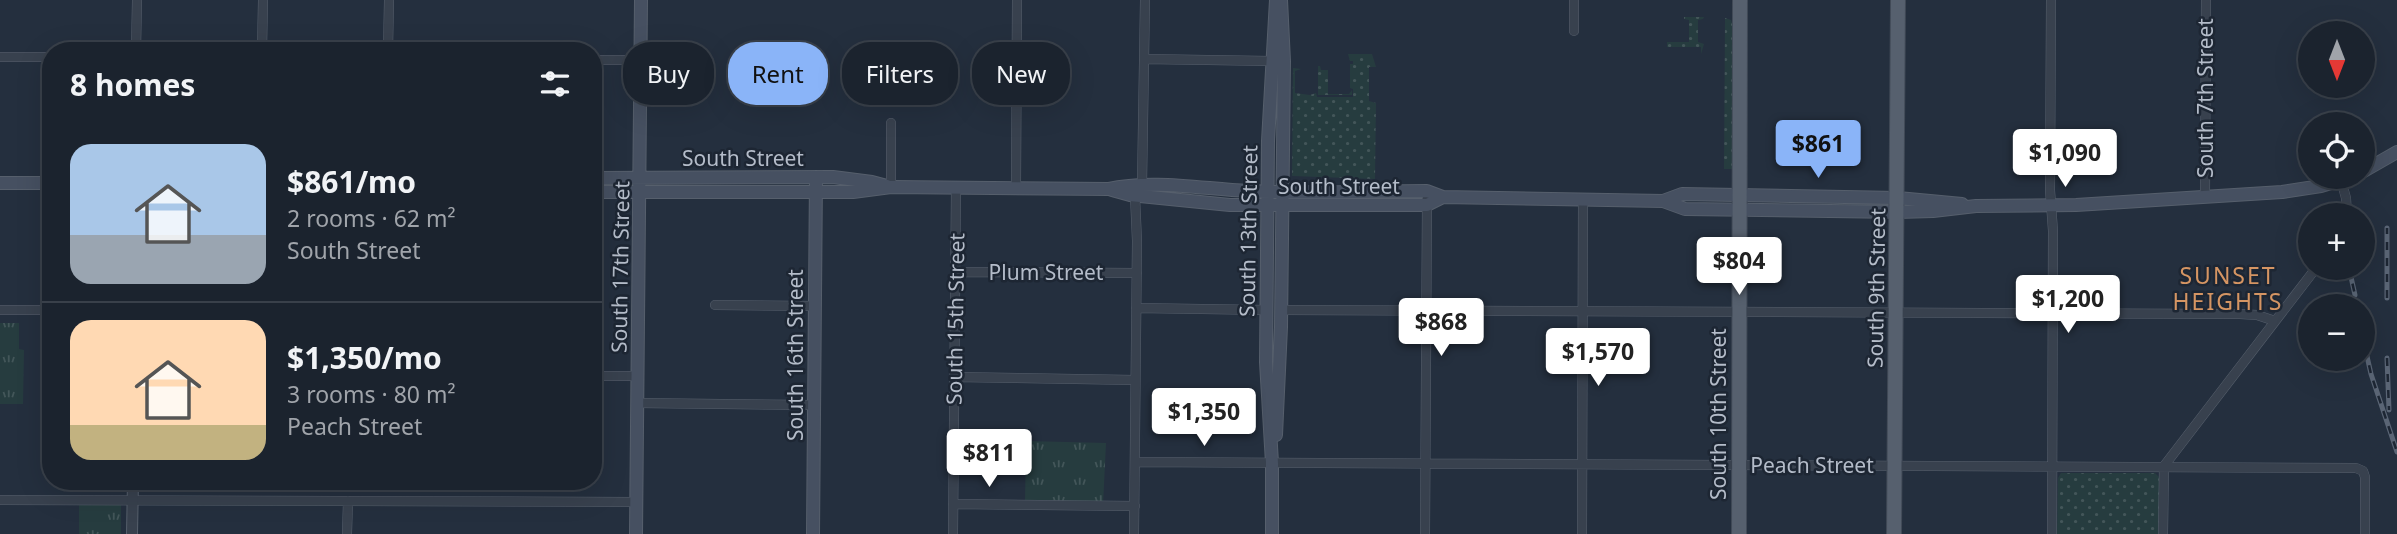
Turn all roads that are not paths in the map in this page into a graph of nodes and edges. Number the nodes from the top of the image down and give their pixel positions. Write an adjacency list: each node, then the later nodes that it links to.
1 (137, 0): 14 (street)
2 (263, 0): 15 (street)
3 (389, 0): 16 (street)
4 (641, 0): 17 (main road, South 17th Street)
5 (1017, 0): 35 (street)
6 (1145, 0): 20 (street)
7 (1279, 0): 23 (main road, South 13th Street); 43 (main road, South 13th Street)
8 (1574, 0): 13 (street)
9 (1741, 0): 47 (main road, South 10th Street)
10 (1898, 0): 50 (main road, South 9th Street)
11 (2051, 0): 51 (street)
12 (2206, 0): 44 (street, South 7th Street)
13 (1574, 31)
14 (136, 42)
15 (262, 42)
16 (388, 42)
17 (641, 42)
18 (0, 57): 19 (street)
19 (42, 57)
20 (1144, 59): 23 (street); 37 (street)
21 (602, 60): 22 (street)
22 (623, 60)
23 (1271, 61): 38 (main road, South 13th Street)
24 (641, 105): 28 (main road, South 17th Street)
25 (891, 123): 33 (street)
26 (2397, 152): 27 (main road)
27 (2375, 165)
28 (640, 177): 29 (main road, South Street); 30 (main road, South Street); 41 (main road, South 17th Street)
29 (816, 177): 33 (main road, South Street); 42 (main road, South 16th Street)
30 (602, 178)
31 (0, 183): 32 (main road)
32 (42, 183)
33 (891, 187): 34 (main road, South Street); 42 (main road, South Street)
34 (956, 188): 35 (main road, South Street); 52 (street, South 15th Street)
35 (1016, 188): 37 (main road, South Street)
36 (2302, 189): 44 (main road, South Street)
37 (1139, 190): 38 (main road, South Street); 48 (main road, South Street); 53 (street)
38 (1268, 191): 43 (main road, South Street); 48 (main road, South 13th Street)
39 (1427, 191): 43 (main road, South Street); 45 (main road, South Street); 49 (street)
40 (602, 192): 41 (main road, South Street)
41 (639, 192): 42 (main road, South Street); 69 (main road, South 17th Street)
42 (816, 192): 56 (main road, South 16th Street)
43 (1281, 192): 48 (main road, South 13th Street)
44 (2205, 196): 51 (main road, South Street)
45 (1443, 198): 46 (main road, South Street); 49 (main road, South Street)
46 (1583, 200): 47 (main road, South Street); 63 (street)
47 (1740, 203): 50 (main road, South Street); 64 (main road, South 10th Street)
48 (1274, 205): 49 (main road, South Street); 60 (main road, South 13th Street); 61 (main road, South 13th Street)
49 (1427, 205): 62 (street)
50 (1898, 205): 51 (main road, South Street); 65 (main road, South 9th Street)
51 (2051, 206): 66 (street)
52 (955, 272): 53 (street, Plum Street); 70 (street, South 15th Street)
53 (1137, 273): 57 (street)
54 (2307, 280): 67 (street)
55 (715, 305): 56 (street)
56 (816, 306): 73 (main road, South 16th Street)
57 (1136, 308): 60 (street); 71 (street)
58 (0, 310): 59 (street)
59 (42, 310)
60 (1267, 310): 75 (main road, South 13th Street)
61 (1281, 310): 62 (street); 75 (main road, South 13th Street)
62 (1426, 310): 63 (street); 76 (street)
63 (1583, 311): 64 (street); 77 (street)
64 (1740, 312): 65 (street); 78 (main road, South 10th Street)
65 (1896, 313): 66 (street); 79 (main road, South 9th Street)
66 (2053, 313): 67 (street); 80 (street)
67 (2275, 321): 81 (street)
68 (602, 376): 69 (street)
69 (638, 376): 72 (main road, South 17th Street)
70 (954, 377): 71 (street); 87 (street, South 15th Street)
71 (1135, 380): 74 (street)
72 (637, 404): 73 (street); 86 (main road, South 17th Street)
73 (814, 405): 92 (main road, South 16th Street)
74 (1135, 462): 75 (street, Peach Street); 88 (street)
75 (1272, 463): 76 (street, Peach Street); 95 (main road, South 13th Street)
76 (1426, 464): 77 (street, Peach Street); 96 (street)
77 (1582, 464): 78 (street, Peach Street); 97 (street)
78 (1739, 465): 79 (street, Peach Street); 98 (main road, South 10th Street)
79 (1895, 466): 80 (street, Peach Street); 99 (main road, South 9th Street)
80 (2052, 466): 81 (street, Peach Street); 100 (street)
81 (2164, 466): 101 (street); 102 (street, Peach Street)
82 (132, 490): 84 (street)
83 (0, 500): 84 (street)
84 (132, 500): 85 (street); 89 (street)
85 (348, 501): 86 (street); 90 (street)
86 (636, 502): 91 (main road, South 17th Street)
87 (953, 504): 88 (street); 93 (street, South 15th Street)
88 (1135, 506): 94 (street)
89 (132, 534)
90 (347, 534)
91 (636, 534)
92 (813, 534)
93 (953, 534)
94 (1134, 534)
95 (1272, 534)
96 (1425, 534)
97 (1582, 534)
98 (1739, 534)
99 (1894, 534)
100 (2052, 534)
101 (2163, 534)
102 (2365, 534)

